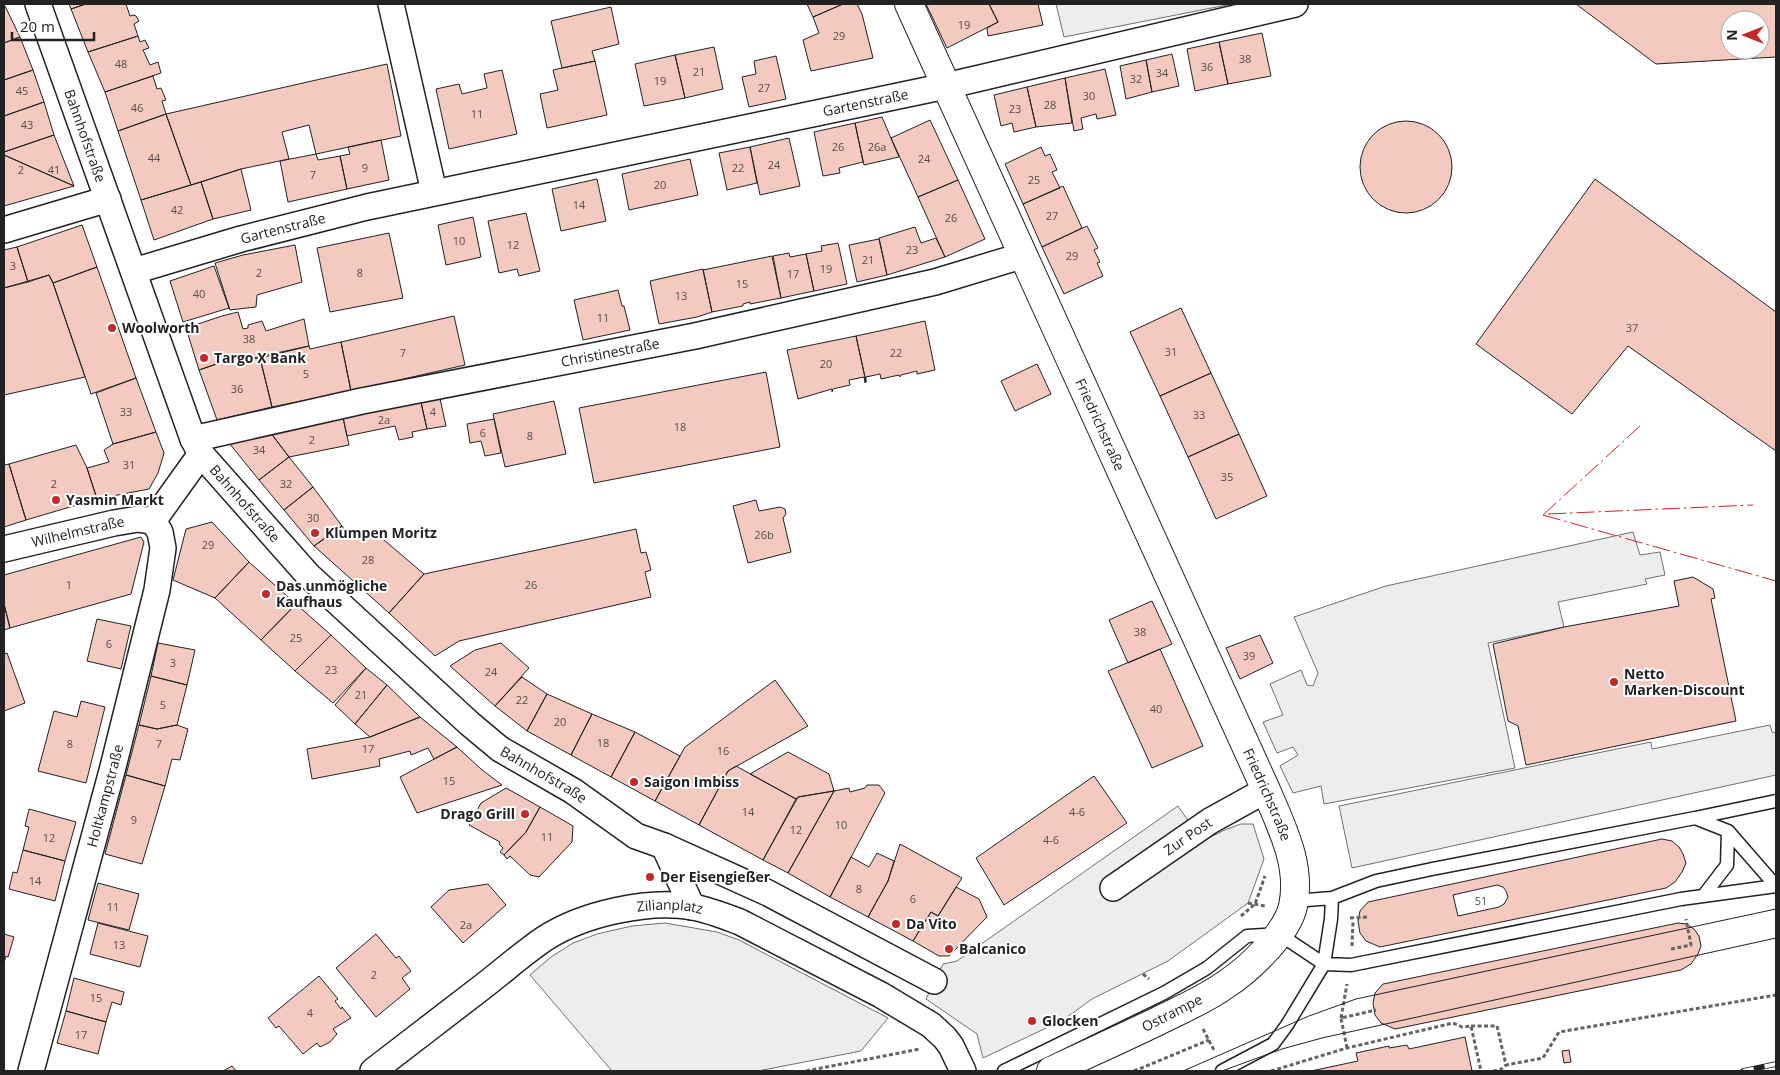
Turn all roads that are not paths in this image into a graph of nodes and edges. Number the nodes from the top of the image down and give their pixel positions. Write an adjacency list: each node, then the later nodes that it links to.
1 (38, 4): 7 (street, Bahnhofstraße)
2 (391, 4): 6 (street)
3 (909, 4): 5 (main road, Friedrichstraße)
4 (1295, 4): 5 (street, Gartenstraße)
5 (946, 86): 6 (street, Gartenstraße); 9 (main road, Friedrichstraße)
6 (434, 192): 10 (street, Gartenstraße)
7 (108, 199): 8 (street); 10 (street, Bahnhofstraße)
8 (7, 229)
9 (1024, 256): 11 (street, Christinestraße); 14 (main road, Friedrichstraße)
10 (134, 271): 11 (street, Bahnhofstraße)
11 (197, 447): 12 (street); 18 (street, Bahnhofstraße)
12 (153, 521): 13 (street, Wilhelmstraße); 28 (street, Holtkampstraße)
13 (4, 549)
14 (1266, 790): 20 (street, Zur Post); 23 (main road, Friedrichstraße)
15 (1776, 802): 16 (lane)
16 (1695, 818): 17 (lane); 22 (lane)
17 (1728, 831): 19 (lane); 21 (lane)
18 (664, 846): 24 (street); 27 (street, Bahnhofstraße)
19 (1776, 886): 21 (lane)
20 (1113, 888)
21 (1704, 895): 26 (lane)
22 (1332, 898): 23 (lane); 26 (lane)
23 (1294, 901): 25 (main road, Ostrampe)
24 (692, 907): 29 (street, Zilianplatz); 30 (street, Zilianplatz)
25 (1279, 934): 26 (lane); 31 (lane); 32 (main road, Ostrampe)
26 (1324, 964): 33 (lane)
27 (934, 981)
28 (31, 1071)
29 (373, 1071)
30 (963, 1071)
31 (1004, 1071)
32 (1051, 1071)
33 (1223, 1071)

